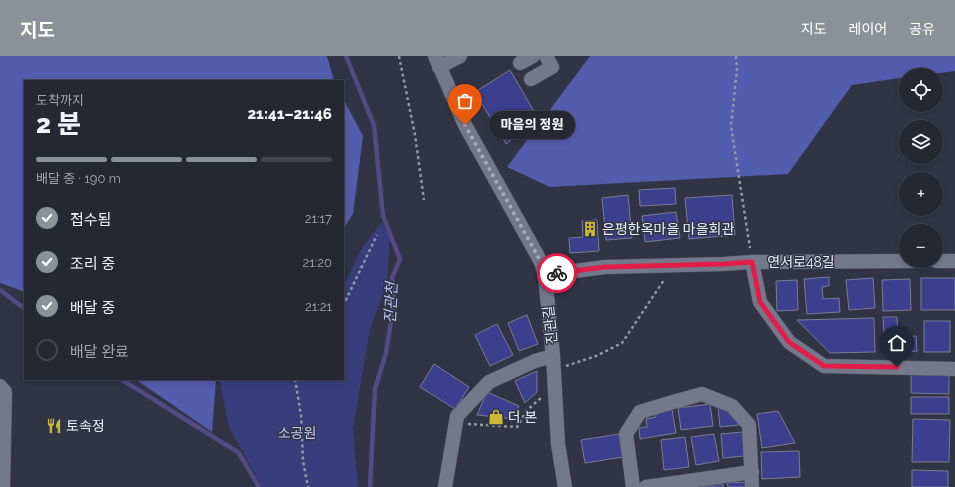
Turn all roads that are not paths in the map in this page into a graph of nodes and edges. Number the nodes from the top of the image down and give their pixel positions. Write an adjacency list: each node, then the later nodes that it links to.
1 (460, 56): 4 (street)
2 (533, 56): 5 (street)
3 (546, 56): 6 (street)
4 (437, 61): 11 (street, 진관길)
5 (520, 63)
6 (530, 79)
7 (751, 255): 8 (street, 연서로48길); 11 (street, 연서로48길); 13 (street)
8 (899, 260)
9 (943, 261): 10 (street)
10 (955, 261)
11 (545, 275): 12 (street, 진관길)
12 (554, 356): 17 (street, 진관길); 18 (street, 진관길)
13 (955, 369)
14 (0, 386): 16 (street)
15 (752, 472): 19 (street); 20 (street); 21 (street)
16 (3, 487)
17 (445, 487)
18 (565, 487)
19 (633, 487)
20 (646, 487)
21 (752, 487)

